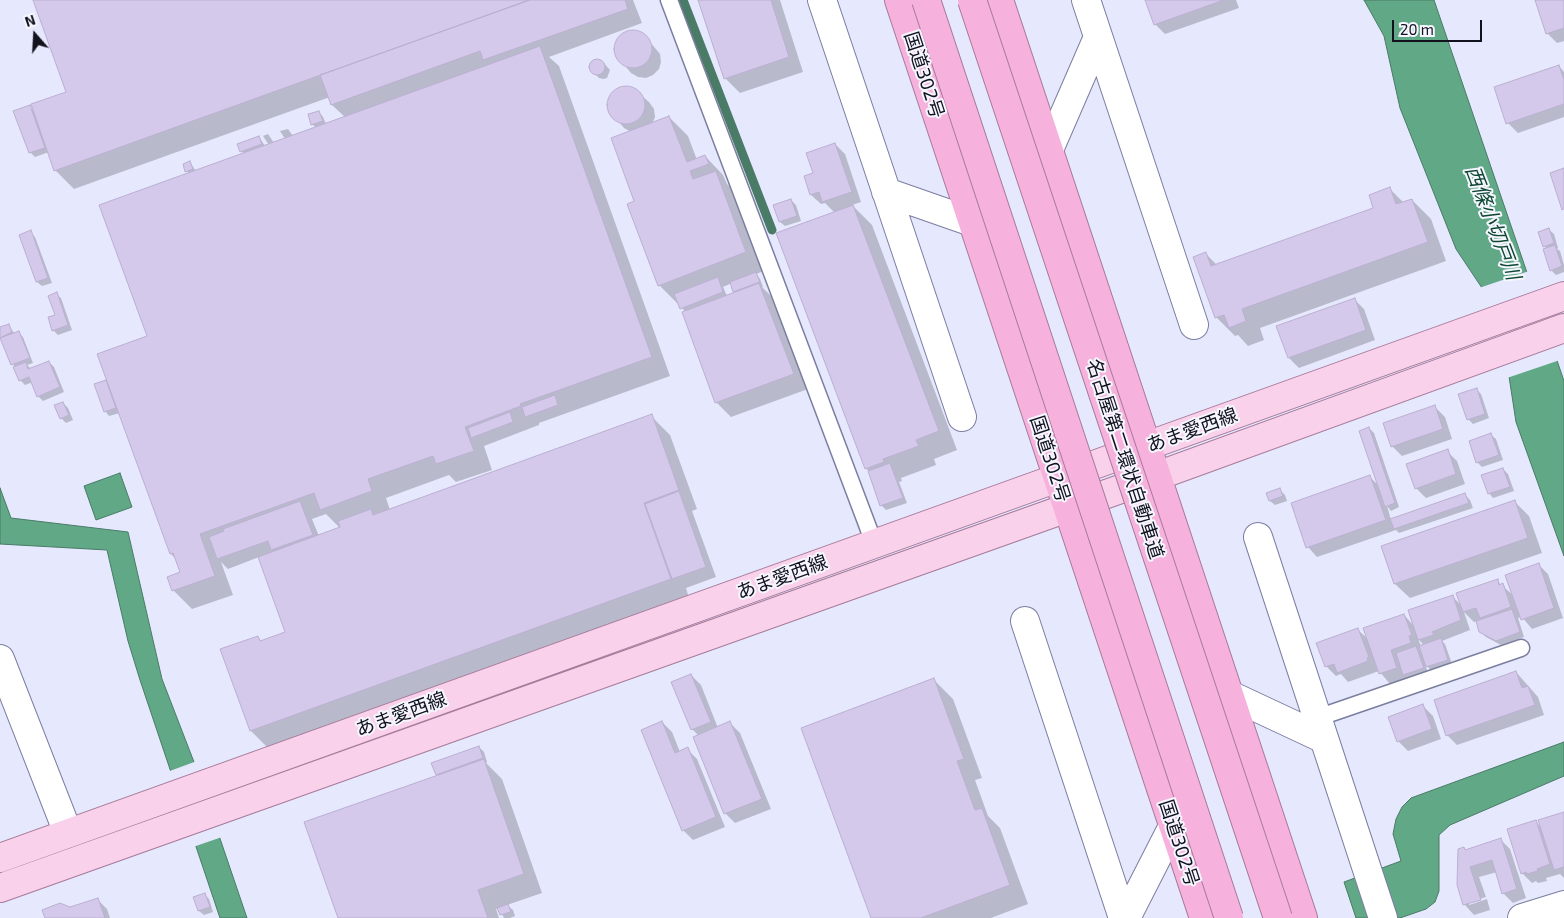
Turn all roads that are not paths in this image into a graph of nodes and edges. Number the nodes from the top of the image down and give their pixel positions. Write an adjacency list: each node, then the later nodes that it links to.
1 (669, 0): 20 (lane)
2 (822, 0): 9 (street)
3 (972, 0): 34 (highway, 名古屋第二環状自動車道, bridge)
4 (999, 0): 8 (highway)
5 (1086, 0): 7 (street)
6 (906, 3): 10 (highway, 国道302号); 33 (highway, bridge)
7 (1098, 37): 8 (street); 12 (street)
8 (1048, 152): 15 (highway)
9 (886, 192): 10 (street); 14 (street)
10 (972, 222): 17 (highway, 国道302号)
11 (1553, 300): 15 (main road, あま愛西線)
12 (1194, 325)
13 (1558, 330): 16 (main road, あま愛西線)
14 (962, 417)
15 (1147, 446): 16 (highway); 17 (main road, あま愛西線)
16 (1157, 476): 18 (main road, あま愛西線); 24 (highway)
17 (1057, 479): 18 (highway, 国道302号); 20 (main road, あま愛西線)
18 (1066, 507): 26 (highway, 国道302号); 29 (main road, あま愛西線)
19 (1258, 537): 25 (street)
20 (874, 543): 27 (main road, あま愛西線)
21 (1025, 620): 31 (street)
22 (1521, 648): 25 (lane)
23 (0, 659): 27 (street)
24 (1230, 695): 25 (street); 35 (highway); 36 (highway)
25 (1321, 728): 37 (street)
26 (1173, 826): 31 (street); 32 (highway, 国道302号)
27 (68, 833): 28 (main road, あま愛西線)
28 (0, 858)
29 (0, 888)
30 (1564, 905): 38 (street)
31 (1125, 918)
32 (1204, 918)
33 (1230, 918)
34 (1278, 918)
35 (1303, 918)
36 (1320, 918)
37 (1384, 918)
38 (1522, 918)

